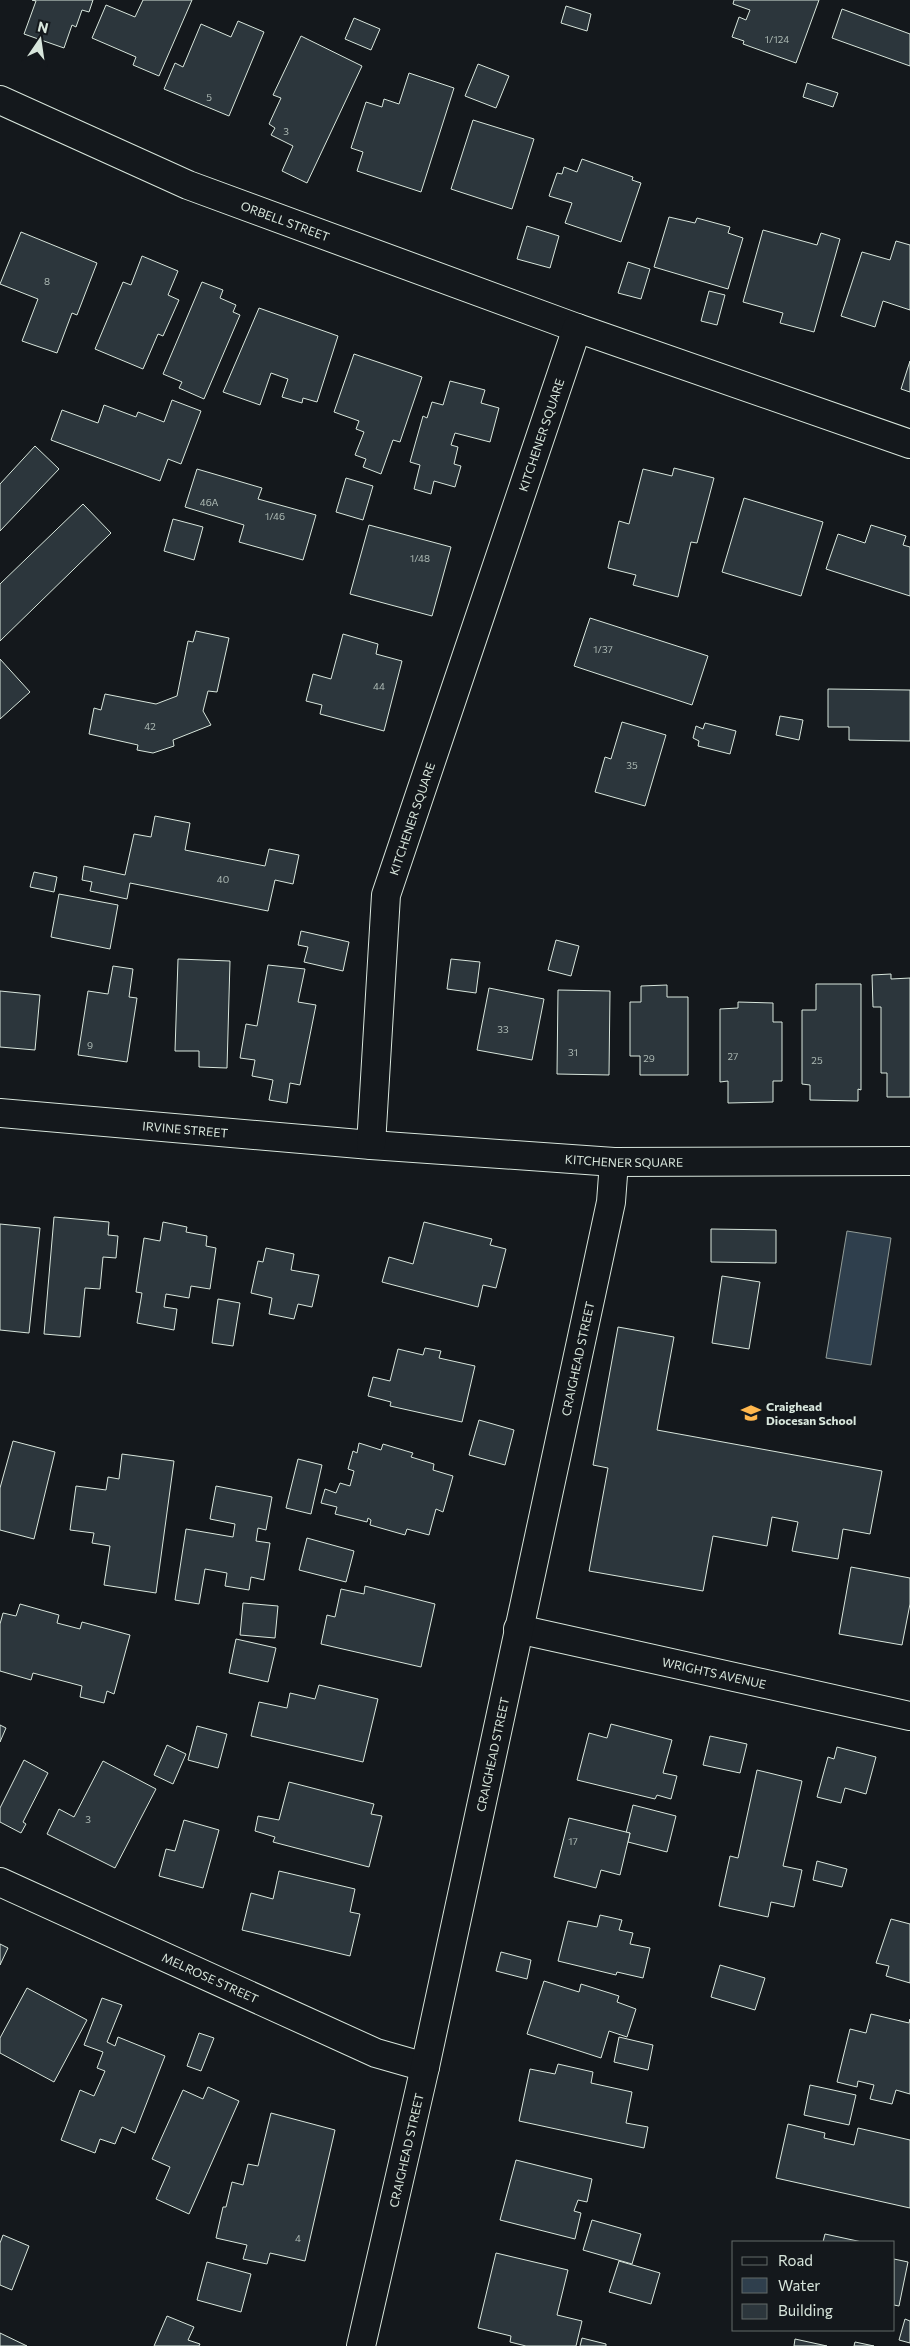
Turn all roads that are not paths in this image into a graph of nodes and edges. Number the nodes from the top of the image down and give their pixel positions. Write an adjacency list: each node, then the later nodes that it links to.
1 (0, 100): 2 (street, ORBELL STREET)
2 (577, 328): 3 (street); 5 (street, KITCHENER SQUARE)
3 (910, 444)
4 (0, 1113): 5 (street, IRVINE STREET)
5 (371, 1145): 7 (street, KITCHENER SQUARE)
6 (910, 1161): 7 (street, KITCHENER SQUARE)
7 (614, 1162): 8 (street, CRAIGHEAD STREET)
8 (518, 1629): 9 (street, WRIGHTS AVENUE); 11 (street, CRAIGHEAD STREET)
9 (910, 1716)
10 (0, 1882): 11 (street, MELROSE STREET)
11 (425, 2066): 12 (street, CRAIGHEAD STREET)
12 (361, 2346)

